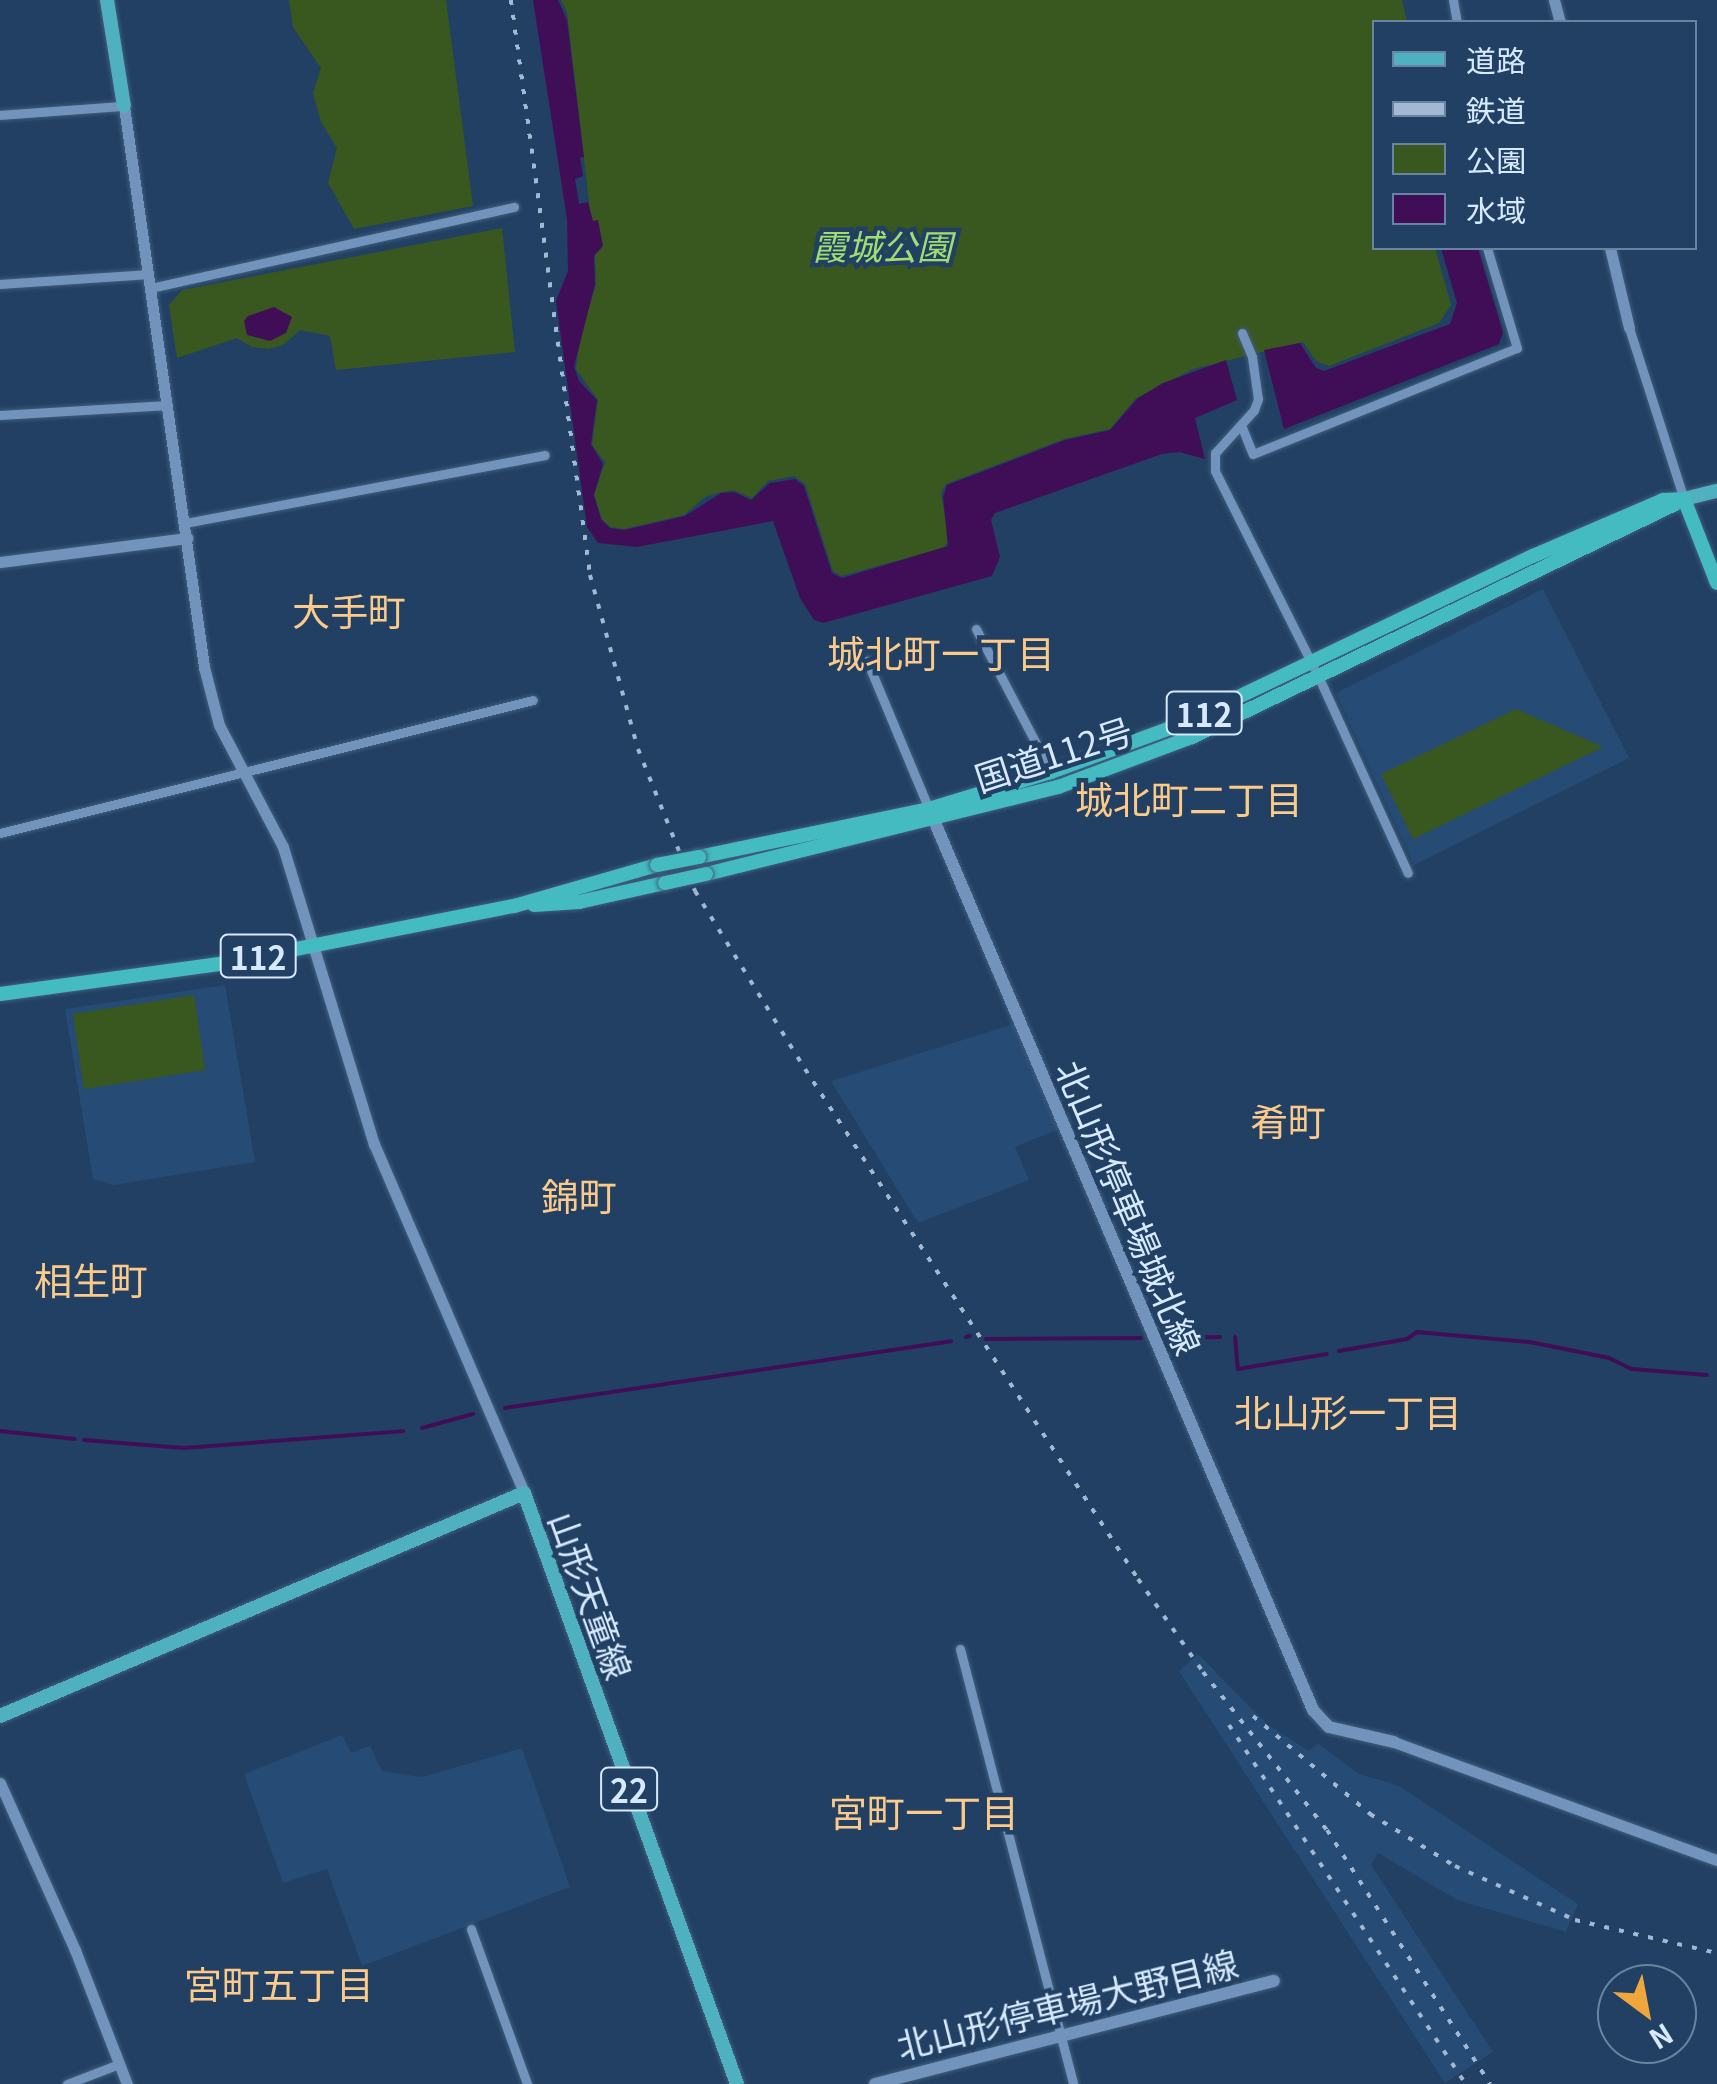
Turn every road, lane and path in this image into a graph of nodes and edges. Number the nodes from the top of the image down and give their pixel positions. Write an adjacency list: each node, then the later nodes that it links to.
1 (107, 0): 2 (main road)
2 (124, 106): 3 (street); 7 (street)
3 (0, 115)
4 (514, 206): 7 (street)
5 (1488, 250): 13 (street)
6 (1610, 250): 9 (street)
7 (150, 281): 8 (street); 11 (street)
8 (0, 284)
9 (1629, 328): 16 (street)
10 (1242, 332): 13 (street)
11 (168, 404): 12 (street); 17 (street)
12 (0, 415)
13 (1241, 425): 23 (street)
14 (545, 455): 17 (street)
15 (1717, 491): 16 (main road)
16 (1684, 499): 20 (highway); 23 (highway, 国道112号 / 112)
17 (185, 522): 18 (street)
18 (187, 538): 19 (street); 26 (street)
19 (0, 562)
20 (1717, 583)
21 (976, 628): 25 (street)
22 (867, 661): 27 (street)
23 (1314, 671): 25 (highway, 国道112号 / 112); 27 (highway, 国道112号 / 112); 29 (street)
24 (533, 700): 26 (street)
25 (1052, 772): 27 (highway, 国道112号 / 112)
26 (244, 773): 28 (street); 31 (street)
27 (931, 815): 30 (highway, 国道112号 / 112, bridge); 30 (highway, 国道112号 / 112, bridge); 36 (main road, 北山形停車場城北線)
28 (0, 833)
29 (1408, 873)
30 (514, 906): 31 (highway, 国道112号 / 112)
31 (310, 946): 32 (highway, 国道112号 / 112); 33 (street)
32 (0, 994)
33 (524, 1493): 35 (main road, 山形天童線); 46 (main road, 山形天童線 / 22)
34 (960, 1649): 41 (street)
35 (0, 1716)
36 (1394, 1742): 38 (street)
37 (0, 1783): 42 (street)
38 (1717, 1860)
39 (471, 1928): 45 (street)
40 (1274, 1981): 41 (main road, 北山形停車場大野目線)
41 (1060, 2034): 47 (main road, 北山形停車場大野目線); 48 (street)
42 (119, 2064): 43 (street); 44 (street)
43 (67, 2084)
44 (126, 2084)
45 (527, 2084)
46 (736, 2084)
47 (875, 2084)
48 (1073, 2084)

